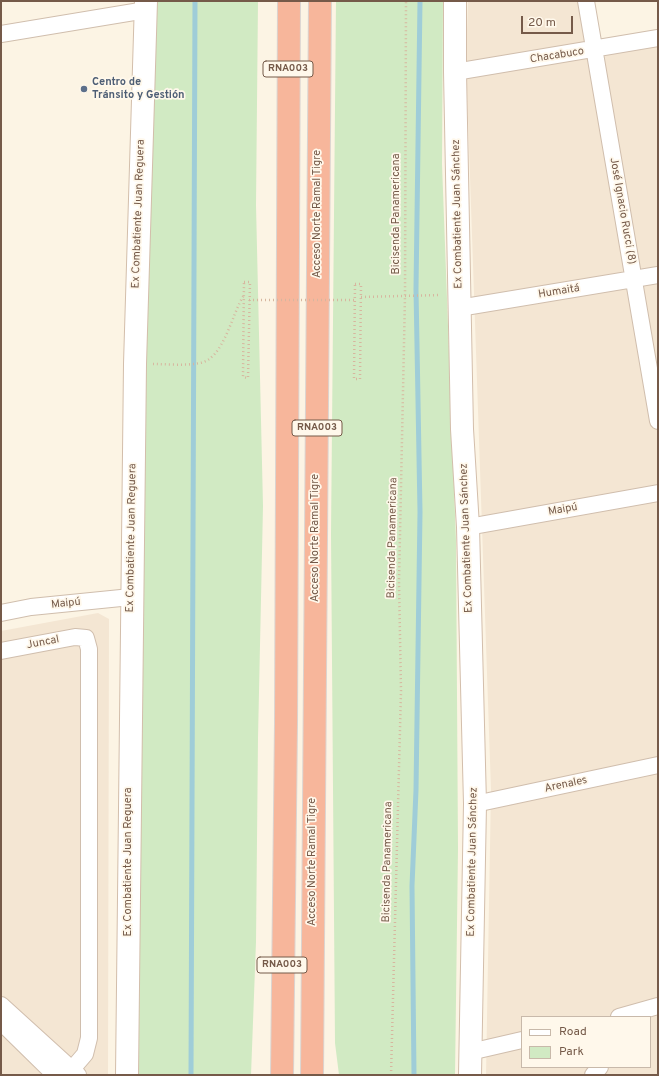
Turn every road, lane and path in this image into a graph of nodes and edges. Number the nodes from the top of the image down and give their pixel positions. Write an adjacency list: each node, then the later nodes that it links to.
1 (275, 1): 12 (highway)
2 (288, 1): 12 (highway, RNA003)
3 (320, 1): 32 (highway, Acceso Norte Ramal Tigre / RNA003)
4 (406, 1): 16 (path, Bicisenda Panamericana)
5 (456, 1): 11 (street, Ex Combatiente Juan Sánchez)
6 (586, 1): 10 (street, José Ignacio Rucci (8))
7 (146, 6): 8 (street); 22 (street, Ex Combatiente Juan Reguera)
8 (1, 34)
9 (658, 38): 10 (street, Chacabuco)
10 (595, 50): 11 (street, Chacabuco); 14 (street, José Ignacio Rucci (8))
11 (455, 72): 21 (street, Ex Combatiente Juan Sánchez)
12 (288, 137): 31 (highway, RNA003)
13 (658, 275): 14 (street, Humaitá)
14 (634, 280): 21 (street, Humaitá); 23 (street, José Ignacio Rucci (8))
15 (244, 294): 19 (path); 19 (path); 22 (path)
16 (405, 296): 17 (path); 18 (path); 46 (path, Bicisenda Panamericana)
17 (421, 296)
18 (361, 297): 20 (path); 20 (path)
19 (249, 300): 20 (path, bridge)
20 (355, 300)
21 (459, 308): 25 (street, Ex Combatiente Juan Sánchez)
22 (135, 364): 26 (street, Ex Combatiente Juan Reguera)
23 (658, 421)
24 (658, 493): 25 (street, Maipú)
25 (468, 527): 30 (street, Ex Combatiente Juan Sánchez)
26 (131, 597): 27 (street, Maipú); 41 (street, Ex Combatiente Juan Reguera)
27 (1, 613)
28 (1, 651): 39 (street, Juncal)
29 (658, 765): 30 (street, Arenales)
30 (475, 804): 38 (street, Ex Combatiente Juan Sánchez)
31 (283, 854): 42 (highway); 43 (highway, RNA003)
32 (313, 854): 44 (highway, Acceso Norte Ramal Tigre / RNA003); 45 (highway)
33 (1, 1005): 39 (street)
34 (658, 1006): 35 (street)
35 (623, 1016)
36 (1, 1022): 40 (street)
37 (521, 1040): 38 (street)
38 (470, 1052): 47 (street, Ex Combatiente Juan Sánchez)
39 (72, 1073)
40 (55, 1075)
41 (127, 1075)
42 (269, 1075)
43 (282, 1075)
44 (312, 1075)
45 (326, 1075)
46 (391, 1075)
47 (470, 1075)

